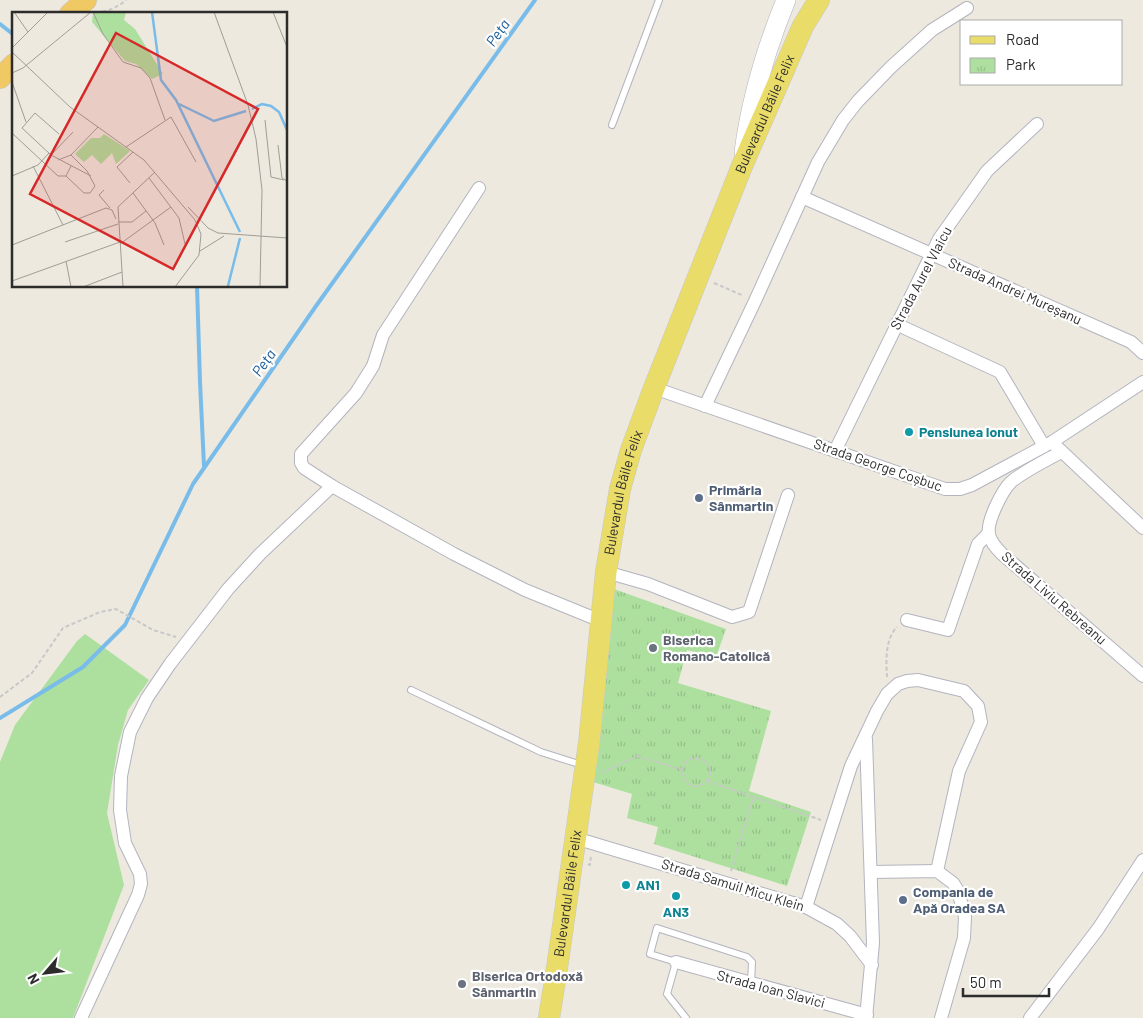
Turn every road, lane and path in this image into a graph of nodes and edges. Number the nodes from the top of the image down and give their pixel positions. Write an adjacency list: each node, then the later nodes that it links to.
1 (86, 0): 7 (highway)
2 (126, 0): 8 (path)
3 (659, 0): 10 (lane)
4 (786, 0): 11 (main road)
5 (819, 0): 11 (main road, Bulevardul Băile Felix)
6 (967, 8): 13 (street)
7 (72, 12)
8 (103, 12)
9 (1037, 124): 14 (street, Strada Aurel Vlaicu)
10 (612, 125)
11 (742, 166): 15 (main road, Bulevardul Băile Felix)
12 (480, 188): 25 (street)
13 (802, 197): 14 (street, Strada Andrei Mureșanu); 16 (street)
14 (931, 253): 17 (street, Strada Aurel Vlaicu); 18 (street, Strada Andrei Mureșanu)
15 (698, 277): 16 (path); 20 (main road, Bulevardul Băile Felix)
16 (755, 301): 21 (street)
17 (896, 324): 22 (street); 23 (street, Strada Aurel Vlaicu)
18 (1143, 353)
19 (1143, 382): 22 (street, Strada George Coșbuc)
20 (654, 388): 21 (street, Strada George Coșbuc); 29 (main road, Bulevardul Băile Felix)
21 (705, 406): 23 (street, Strada George Coșbuc)
22 (1048, 444): 23 (street, Strada George Coșbuc); 24 (street)
23 (835, 451)
24 (1061, 452): 27 (street); 28 (street)
25 (332, 486): 31 (street); 32 (street)
26 (788, 495): 29 (street)
27 (1143, 528)
28 (989, 533): 30 (street); 33 (street, Strada Liviu Rebreanu)
29 (606, 572): 31 (main road, Bulevardul Băile Felix)
30 (907, 620): 35 (path)
31 (602, 621): 38 (main road, Bulevardul Băile Felix)
32 (188, 641): 36 (path); 54 (street)
33 (1143, 676)
34 (410, 690): 38 (lane)
35 (887, 694): 37 (street, Strada Ioan Slavici); 46 (street, Strada Ioan Slavici)
36 (0, 697)
37 (866, 735): 42 (street, Strada Ioan Slavici); 47 (street, Strada Ioan Slavici)
38 (593, 770): 39 (path); 43 (main road, Bulevardul Băile Felix)
39 (682, 770): 40 (path); 40 (path)
40 (707, 781): 41 (path)
41 (754, 798): 42 (path); 48 (path)
42 (833, 824): 49 (street, Strada Ioan Slavici)
43 (584, 840): 45 (main road, Bulevardul Băile Felix); 45 (path); 48 (street, Strada Samuil Micu Klein)
44 (1143, 860): 58 (street)
45 (572, 861): 55 (main road, Bulevardul Băile Felix)
46 (937, 871): 47 (street); 57 (street)
47 (871, 872): 51 (street, Strada Ioan Slavici)
48 (728, 883): 49 (street, Strada Samuil Micu Klein)
49 (806, 907): 51 (street, Strada Samuil Micu Klein)
50 (676, 962): 52 (street, Strada Ioan Slavici); 52 (lane, Strada Ioan Slavici); 56 (lane)
51 (872, 965): 53 (street, Strada Ioan Slavici)
52 (751, 983): 53 (street, Strada Ioan Slavici)
53 (866, 1016)
54 (81, 1018)
55 (549, 1018)
56 (686, 1018)
57 (941, 1018)
58 (1030, 1018)

